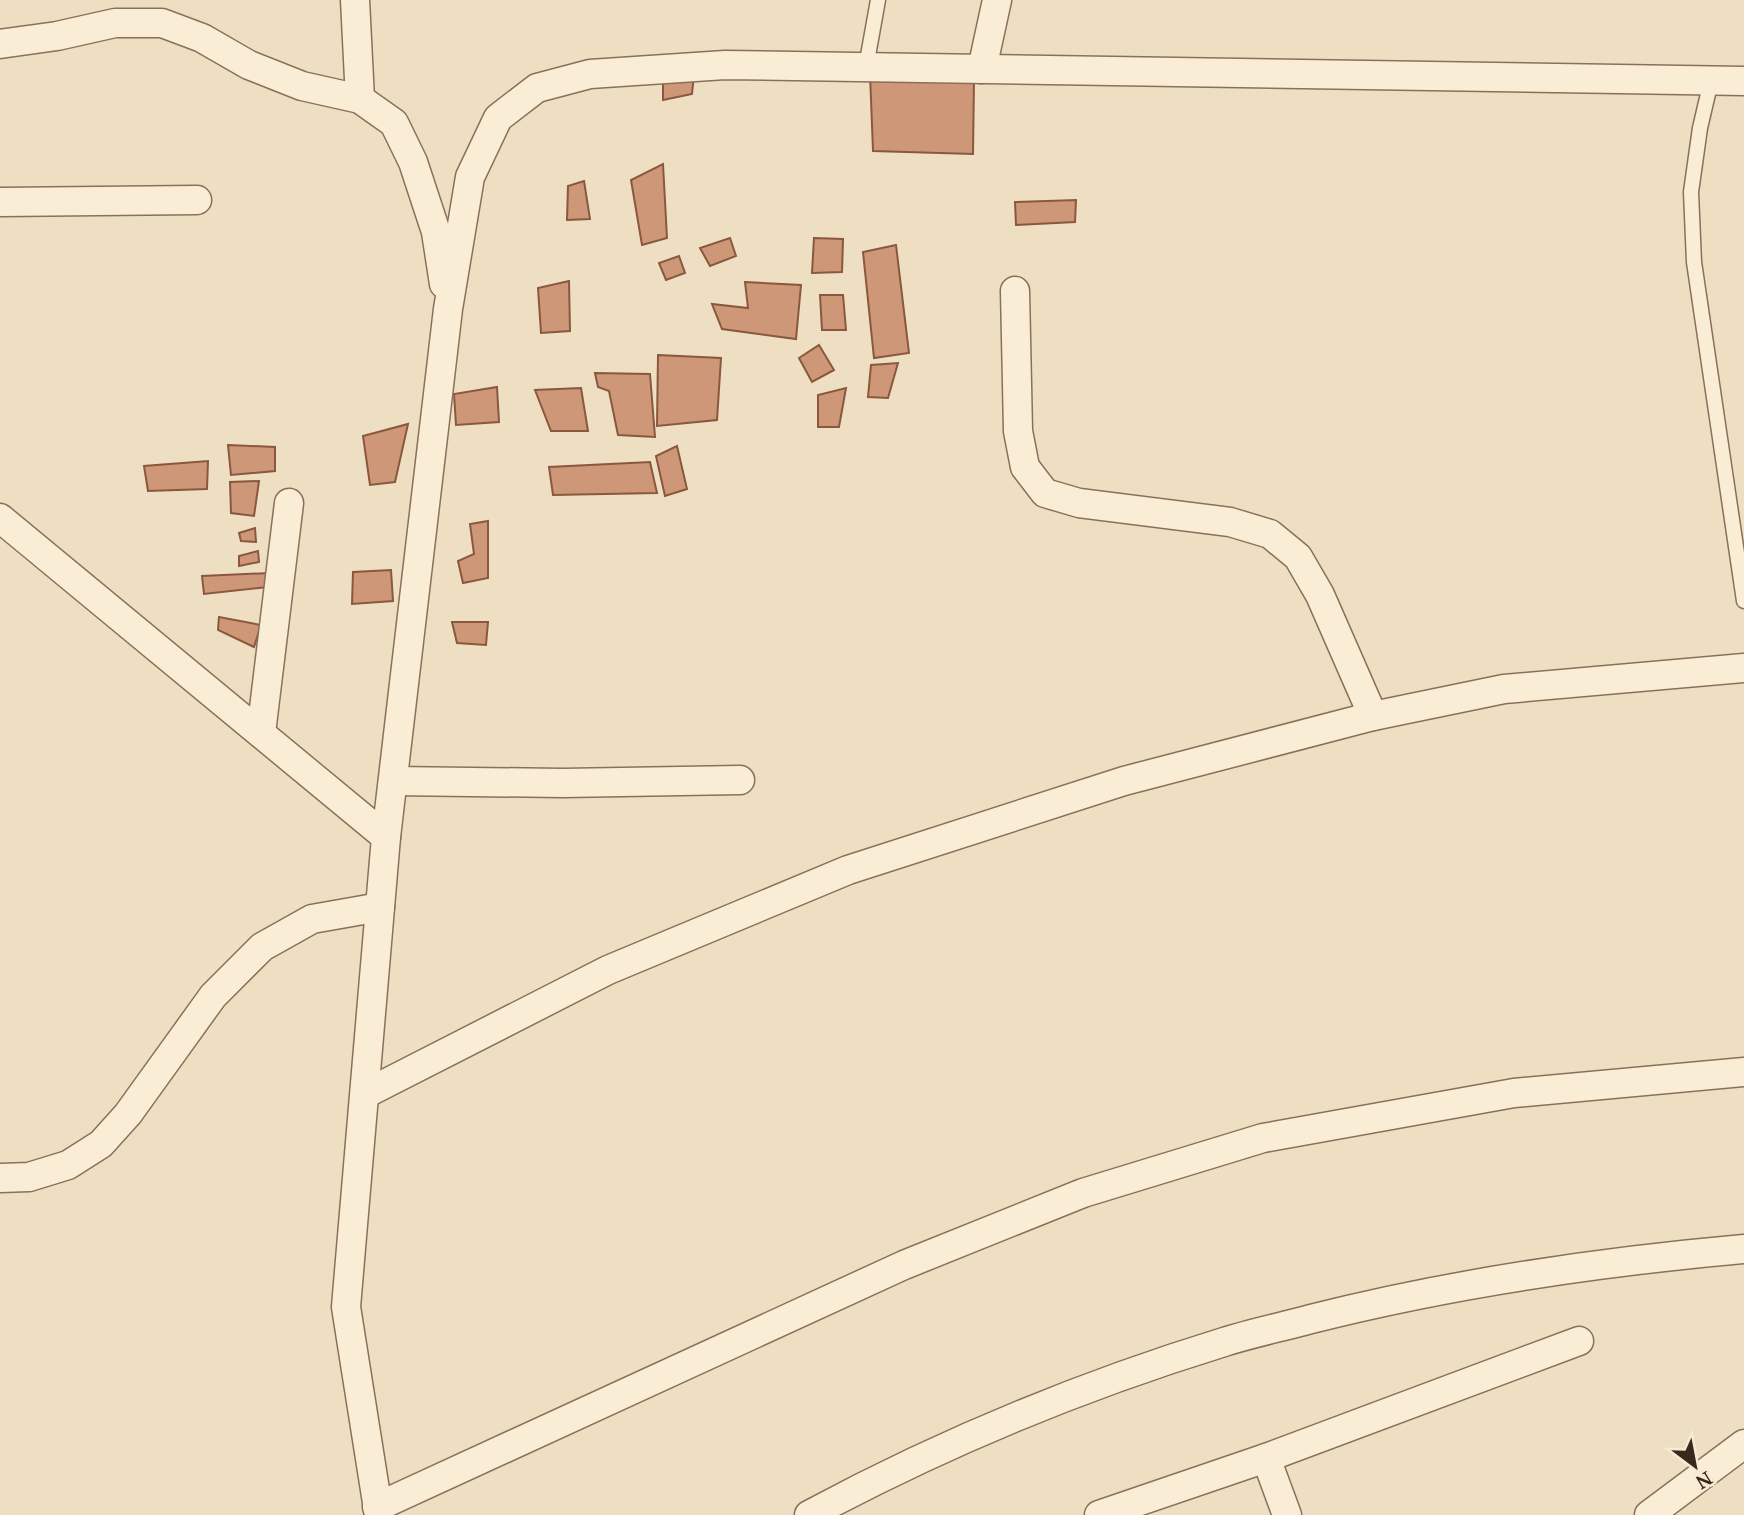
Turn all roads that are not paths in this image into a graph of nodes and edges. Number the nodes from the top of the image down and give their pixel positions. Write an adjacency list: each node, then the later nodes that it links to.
1 (355, 0): 10 (street)
2 (878, 0): 6 (lane)
3 (997, 0): 7 (street)
4 (112, 11): 5 (street); 10 (street)
5 (0, 44)
6 (866, 67): 7 (street); 14 (street)
7 (982, 69): 8 (street)
8 (1711, 81): 9 (street); 17 (lane)
9 (1744, 81)
10 (360, 99): 14 (street)
11 (197, 200): 12 (street)
12 (0, 202)
13 (1015, 291): 19 (street)
14 (448, 309): 22 (street)
15 (289, 503): 20 (street)
16 (0, 518): 20 (street)
17 (1744, 601)
18 (1744, 668): 19 (street)
19 (1373, 716): 26 (street)
20 (261, 733): 23 (street)
21 (740, 780): 22 (street)
22 (393, 781): 23 (street)
23 (386, 836): 24 (street)
24 (380, 907): 26 (street); 27 (street)
25 (1744, 1072): 32 (street)
26 (365, 1094): 32 (street)
27 (0, 1178)
28 (1744, 1249): 33 (street)
29 (1579, 1340): 31 (street)
30 (1744, 1444): 36 (street)
31 (1266, 1458): 34 (street); 35 (street)
32 (378, 1511)
33 (809, 1515)
34 (1099, 1515)
35 (1287, 1515)
36 (1649, 1515)

